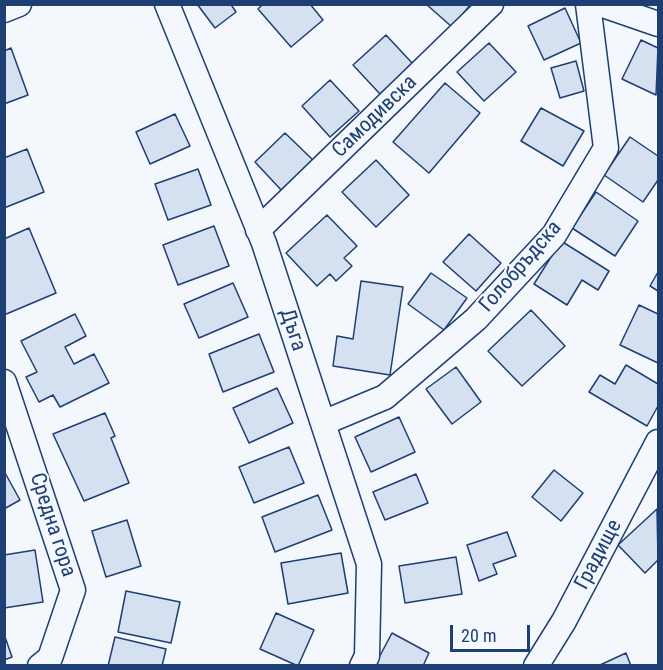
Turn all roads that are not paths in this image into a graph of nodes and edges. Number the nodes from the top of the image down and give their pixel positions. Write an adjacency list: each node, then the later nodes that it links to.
1 (19, 4): 6 (street)
2 (167, 4): 8 (street, Дъга)
3 (491, 4): 8 (street, Самодивска)
4 (588, 4): 10 (street, Голобръдска)
5 (600, 4): 7 (street)
6 (5, 9)
7 (658, 24)
8 (258, 230): 10 (street, Дъга)
9 (4, 382): 12 (street, Средна гора)
10 (323, 423): 13 (street, Дъга)
11 (658, 442): 14 (street, Градище)
12 (40, 666)
13 (362, 666)
14 (536, 666)

